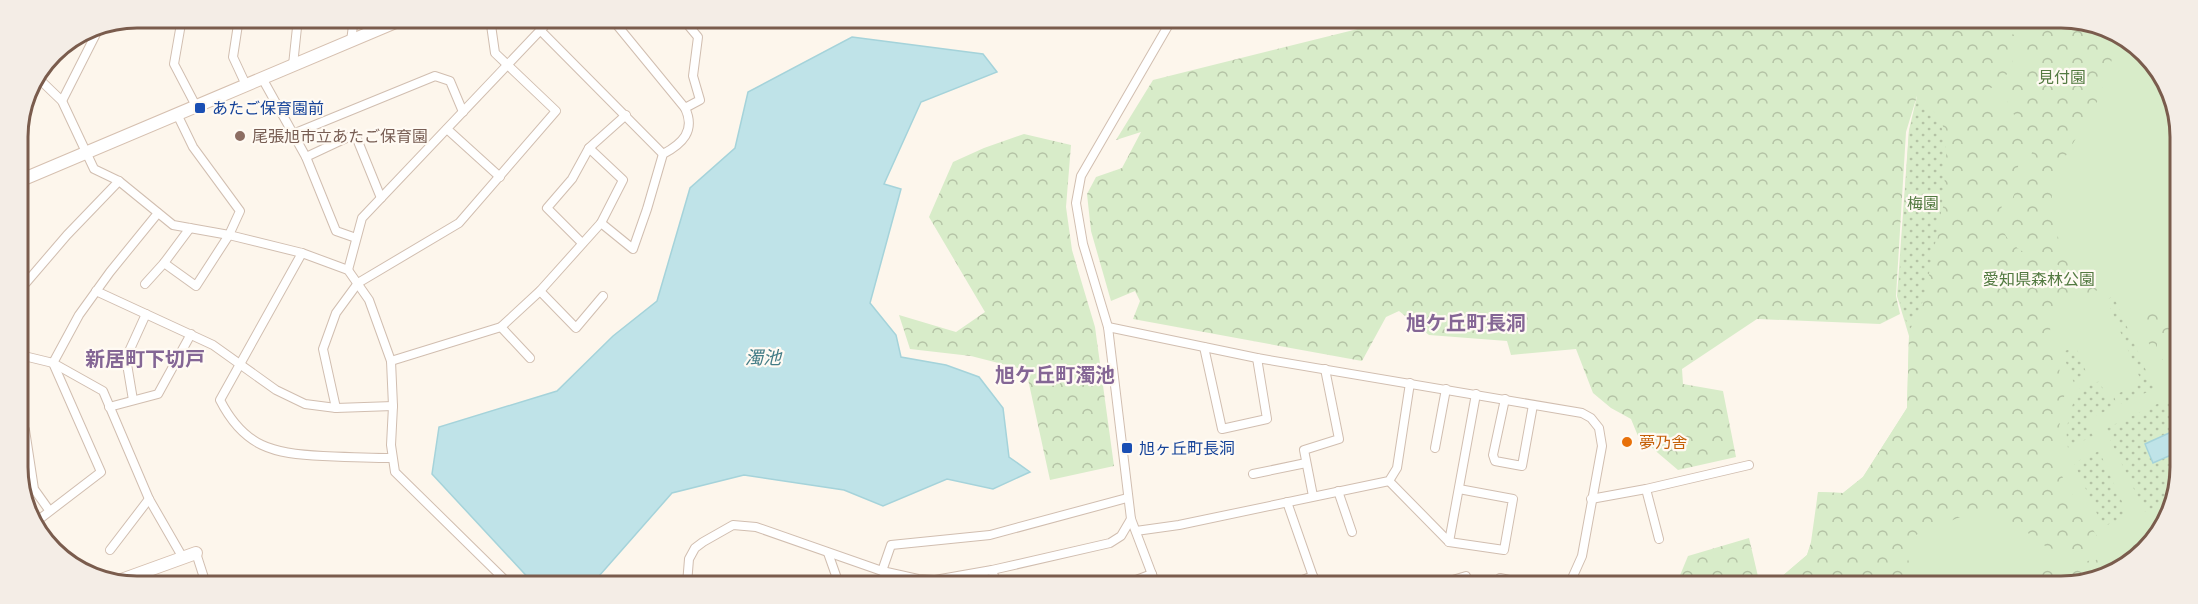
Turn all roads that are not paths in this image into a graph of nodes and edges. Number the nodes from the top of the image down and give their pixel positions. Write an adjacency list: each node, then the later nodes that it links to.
1 (180, 28): 19 (street)
2 (238, 28): 17 (street)
3 (297, 28): 13 (street)
4 (353, 28): 12 (street)
5 (382, 28): 12 (street)
6 (491, 28): 14 (street)
7 (619, 28): 20 (street)
8 (690, 28): 20 (street)
9 (1167, 28): 51 (street)
10 (540, 30): 14 (street); 23 (street)
11 (95, 37): 18 (street)
12 (351, 41): 13 (street)
13 (293, 65): 15 (street)
14 (507, 65): 21 (street); 31 (street)
15 (262, 78): 17 (street); 25 (street)
16 (44, 83): 18 (street)
17 (246, 85): 19 (street)
18 (62, 101): 27 (street)
19 (196, 106): 22 (street)
20 (686, 108): 28 (street)
21 (463, 112): 24 (street); 25 (street)
22 (177, 114): 27 (street); 37 (street)
23 (626, 115): 26 (street); 28 (street)
24 (447, 129): 31 (street); 33 (street)
25 (293, 134): 29 (street)
26 (589, 148): 35 (street); 39 (street)
27 (86, 152): 30 (street); 32 (street)
28 (663, 154): 35 (street)
29 (306, 157): 33 (street); 38 (street)
30 (29, 177)
31 (500, 177): 44 (street)
32 (119, 181): 34 (street); 43 (street)
33 (381, 198): 38 (street)
34 (159, 213): 36 (street); 46 (street)
35 (601, 223): 39 (street)
36 (190, 228): 37 (street); 41 (street)
37 (229, 235): 40 (street); 41 (street)
38 (357, 238): 42 (street)
39 (582, 243): 47 (street)
40 (302, 253): 42 (street); 59 (street)
41 (164, 263): 45 (street)
42 (348, 270): 44 (street)
43 (29, 280)
44 (358, 283): 57 (street); 69 (street)
45 (145, 284)
46 (96, 291): 49 (street); 58 (street)
47 (540, 291): 48 (street); 50 (street)
48 (603, 296)
49 (146, 314): 52 (street); 65 (street)
50 (501, 327): 55 (street); 57 (street)
51 (1108, 327): 53 (street); 81 (street)
52 (191, 334): 59 (street); 65 (street)
53 (1204, 347): 56 (street); 56 (street)
54 (28, 357): 58 (street)
55 (530, 358)
56 (1257, 358): 60 (street)
57 (391, 361): 67 (street)
58 (53, 363): 68 (street); 85 (street)
59 (240, 365): 69 (street); 71 (street)
60 (1325, 369): 61 (street); 72 (street)
61 (1410, 383): 62 (street); 76 (street)
62 (1446, 389): 63 (street); 70 (street)
63 (1476, 394): 64 (street); 77 (street)
64 (1505, 399): 66 (street); 66 (street)
65 (133, 400): 68 (street)
66 (1533, 405): 82 (street)
67 (393, 406): 69 (street); 71 (street)
68 (109, 407): 83 (street)
69 (336, 408)
70 (1435, 448)
71 (392, 458): 104 (street)
72 (1306, 463): 75 (street); 80 (street)
73 (1749, 465): 78 (street)
74 (28, 470): 85 (street)
75 (1252, 474)
76 (1389, 481): 79 (street); 91 (street)
77 (1459, 489): 91 (street); 91 (street)
78 (1646, 489): 82 (street); 90 (street)
79 (1338, 491): 80 (street); 89 (street)
80 (1313, 496): 84 (street)
81 (1127, 498): 87 (street); 97 (street)
82 (1591, 499): 101 (street)
83 (148, 500): 92 (street); 95 (street)
84 (1287, 502): 88 (street); 100 (street)
85 (49, 510): 86 (street)
86 (41, 517)
87 (1131, 519): 88 (street); 96 (street)
88 (1136, 531): 98 (street)
89 (1352, 532)
90 (1659, 539)
91 (1449, 542)
92 (110, 550)
93 (196, 553): 95 (street); 103 (street)
94 (828, 553): 97 (street); 105 (street); 106 (street)
95 (183, 558): 102 (street)
96 (992, 570): 108 (street); 109 (street)
97 (882, 571): 107 (street)
98 (1152, 574): 99 (street)
99 (1148, 575)
100 (1312, 575)
101 (1573, 575)
102 (135, 576)
103 (203, 576)
104 (501, 576)
105 (688, 576)
106 (836, 576)
107 (903, 576)
108 (960, 576)
109 (994, 576)

